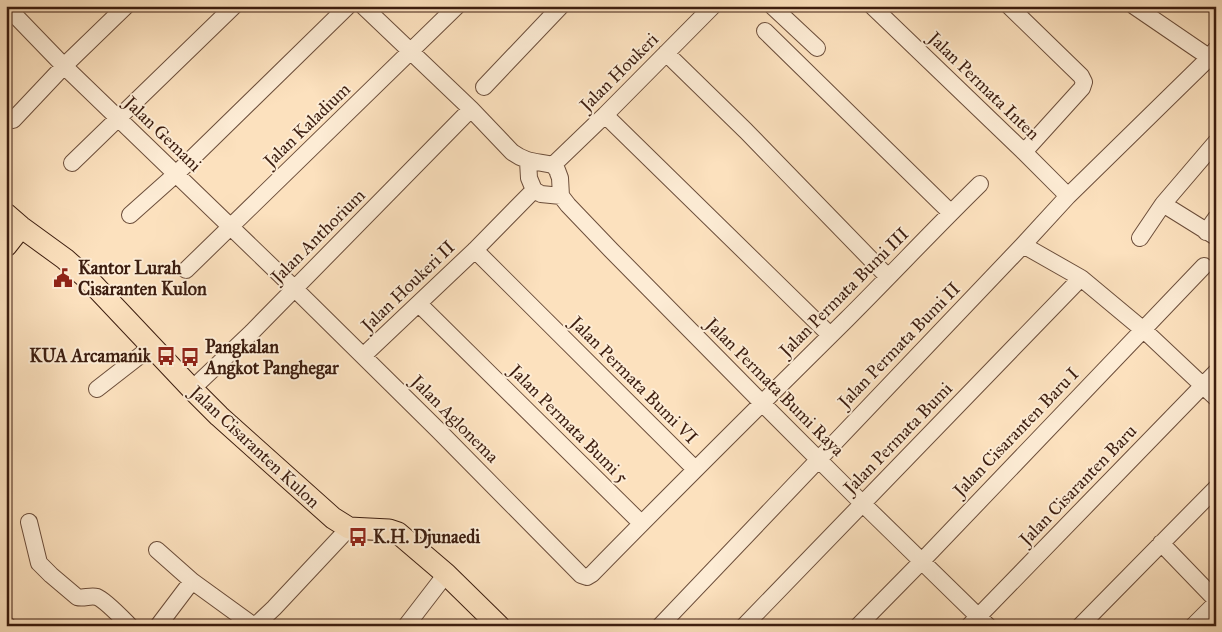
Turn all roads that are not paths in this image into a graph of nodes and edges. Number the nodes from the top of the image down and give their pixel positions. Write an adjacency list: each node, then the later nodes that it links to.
1 (126, 6): 18 (street)
2 (234, 6): 22 (street)
3 (348, 6): 29 (street)
4 (363, 6): 15 (street)
5 (457, 6): 15 (street, Jalan Kaladium)
6 (561, 6): 19 (street)
7 (713, 6): 16 (street, Jalan Houkeri)
8 (772, 6): 14 (street)
9 (872, 6): 25 (street, Jalan Permata Inten)
10 (1009, 6): 25 (street)
11 (1134, 6): 17 (street)
12 (7, 7): 18 (street, Jalan Gemani)
13 (765, 31): 35 (street)
14 (817, 48)
15 (412, 51): 20 (street); 39 (street, Jalan Kaladium)
16 (666, 53): 21 (street, Jalan Houkeri); 47 (street)
17 (1213, 56): 33 (street, Jalan Permata Bumi II)
18 (64, 66): 22 (street, Jalan Gemani); 23 (street)
19 (484, 87)
20 (471, 109): 26 (street); 49 (street, Jalan Anthorium)
21 (605, 115): 28 (street, Jalan Houkeri); 53 (street)
22 (118, 118): 27 (street); 29 (street, Jalan Gemani)
23 (13, 120)
24 (1216, 142): 34 (street)
25 (1024, 152): 33 (street, Jalan Permata Inten)
26 (528, 161): 28 (street); 31 (street)
27 (72, 163)
28 (553, 165): 32 (street)
29 (176, 174): 36 (street); 39 (street, Jalan Gemani)
30 (980, 184): 35 (street, Jalan Permata Bumi III)
31 (534, 190): 32 (street); 44 (street)
32 (560, 196): 61 (street, Jalan Permata Bumi Raya)
33 (1068, 196): 42 (street, Jalan Permata Bumi II)
34 (1163, 204): 40 (street); 41 (street)
35 (950, 212): 47 (street, Jalan Permata Bumi III)
36 (130, 215)
37 (1216, 218): 40 (street)
38 (14, 220): 43 (main road); 54 (main road, Jalan Cisaranten Kulon)
39 (231, 227): 46 (street, Jalan Kaladium); 49 (street, Jalan Gemani)
40 (1211, 235)
41 (1140, 238)
42 (1023, 245): 48 (street); 62 (street, Jalan Permata Bumi II)
43 (6, 246)
44 (475, 250): 50 (street, Jalan Houkeri II); 51 (street, Jalan Houkeri II)
45 (1204, 266): 52 (street, Jalan Cisaranten Baru I)
46 (186, 270)
47 (888, 277): 53 (street, Jalan Permata Bumi III)
48 (1081, 278): 52 (street); 65 (street, Jalan Permata Bumi)
49 (294, 288): 55 (street, Jalan Aglonema); 59 (street, Jalan Anthorium)
50 (419, 304): 55 (street, Jalan Houkeri II); 67 (street, Jalan Permata Bumi 5)
51 (545, 318): 63 (street, Jalan Permata Bumi VI)
52 (1142, 329): 57 (street); 71 (street, Jalan Cisaranten Baru I)
53 (830, 335): 61 (street, Jalan Permata Bumi III)
54 (151, 347): 58 (street); 59 (main road, Jalan Cisaranten Kulon)
55 (363, 356): 73 (street, Jalan Aglonema)
56 (1216, 372): 57 (street, Jalan Cisaranten Baru)
57 (1202, 386): 60 (street); 76 (street, Jalan Cisaranten Baru)
58 (97, 389)
59 (192, 389): 68 (main road, Jalan Cisaranten Kulon)
60 (1216, 398)
61 (762, 403): 62 (street, Jalan Permata Bumi Raya); 63 (street, Jalan Permata Bumi III)
62 (818, 459): 65 (street, Jalan Permata Bumi Raya); 82 (street, Jalan Permata Bumi II)
63 (695, 469): 67 (street, Jalan Permata Bumi III)
64 (1216, 488): 69 (street)
65 (862, 503): 71 (street, Jalan Permata Bumi Raya); 83 (street, Jalan Permata Bumi)
66 (29, 522): 77 (street)
67 (641, 523): 73 (street, Jalan Permata Bumi III)
68 (349, 528): 72 (main road); 79 (street)
69 (1161, 543): 75 (street); 85 (street)
70 (156, 550): 74 (street)
71 (922, 560): 76 (street, Jalan Permata Bumi Raya); 84 (street, Jalan Cisaranten Baru I)
72 (446, 574): 80 (street); 81 (main road)
73 (587, 577)
74 (192, 581): 78 (street); 79 (street)
75 (1216, 601): 86 (street)
76 (979, 623)
77 (130, 626)
78 (158, 626)
79 (254, 626)
80 (406, 626)
81 (499, 626)
82 (660, 626)
83 (744, 626)
84 (858, 626)
85 (1080, 626)
86 (1193, 626)

